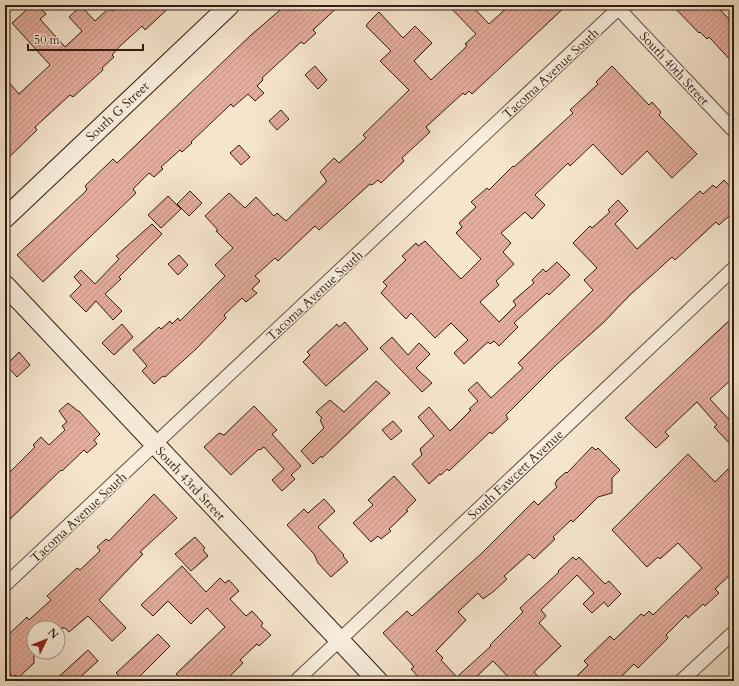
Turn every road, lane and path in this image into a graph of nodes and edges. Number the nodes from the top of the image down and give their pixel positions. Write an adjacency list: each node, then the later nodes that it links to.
1 (230, 5): 4 (street, South G Street)
2 (619, 6): 3 (street, South 40th Street); 7 (street, Tacoma Avenue South)
3 (734, 131)
4 (5, 218)
5 (734, 268): 10 (street, South Fawcett Avenue)
6 (5, 285): 7 (street, South 43rd Street)
7 (155, 445): 8 (street, Tacoma Avenue South); 10 (street, South 43rd Street)
8 (5, 585)
9 (734, 632): 13 (street)
10 (339, 641): 11 (street, South Fawcett Avenue); 12 (street, South 43rd Street)
11 (296, 681)
12 (378, 681)
13 (681, 681)

